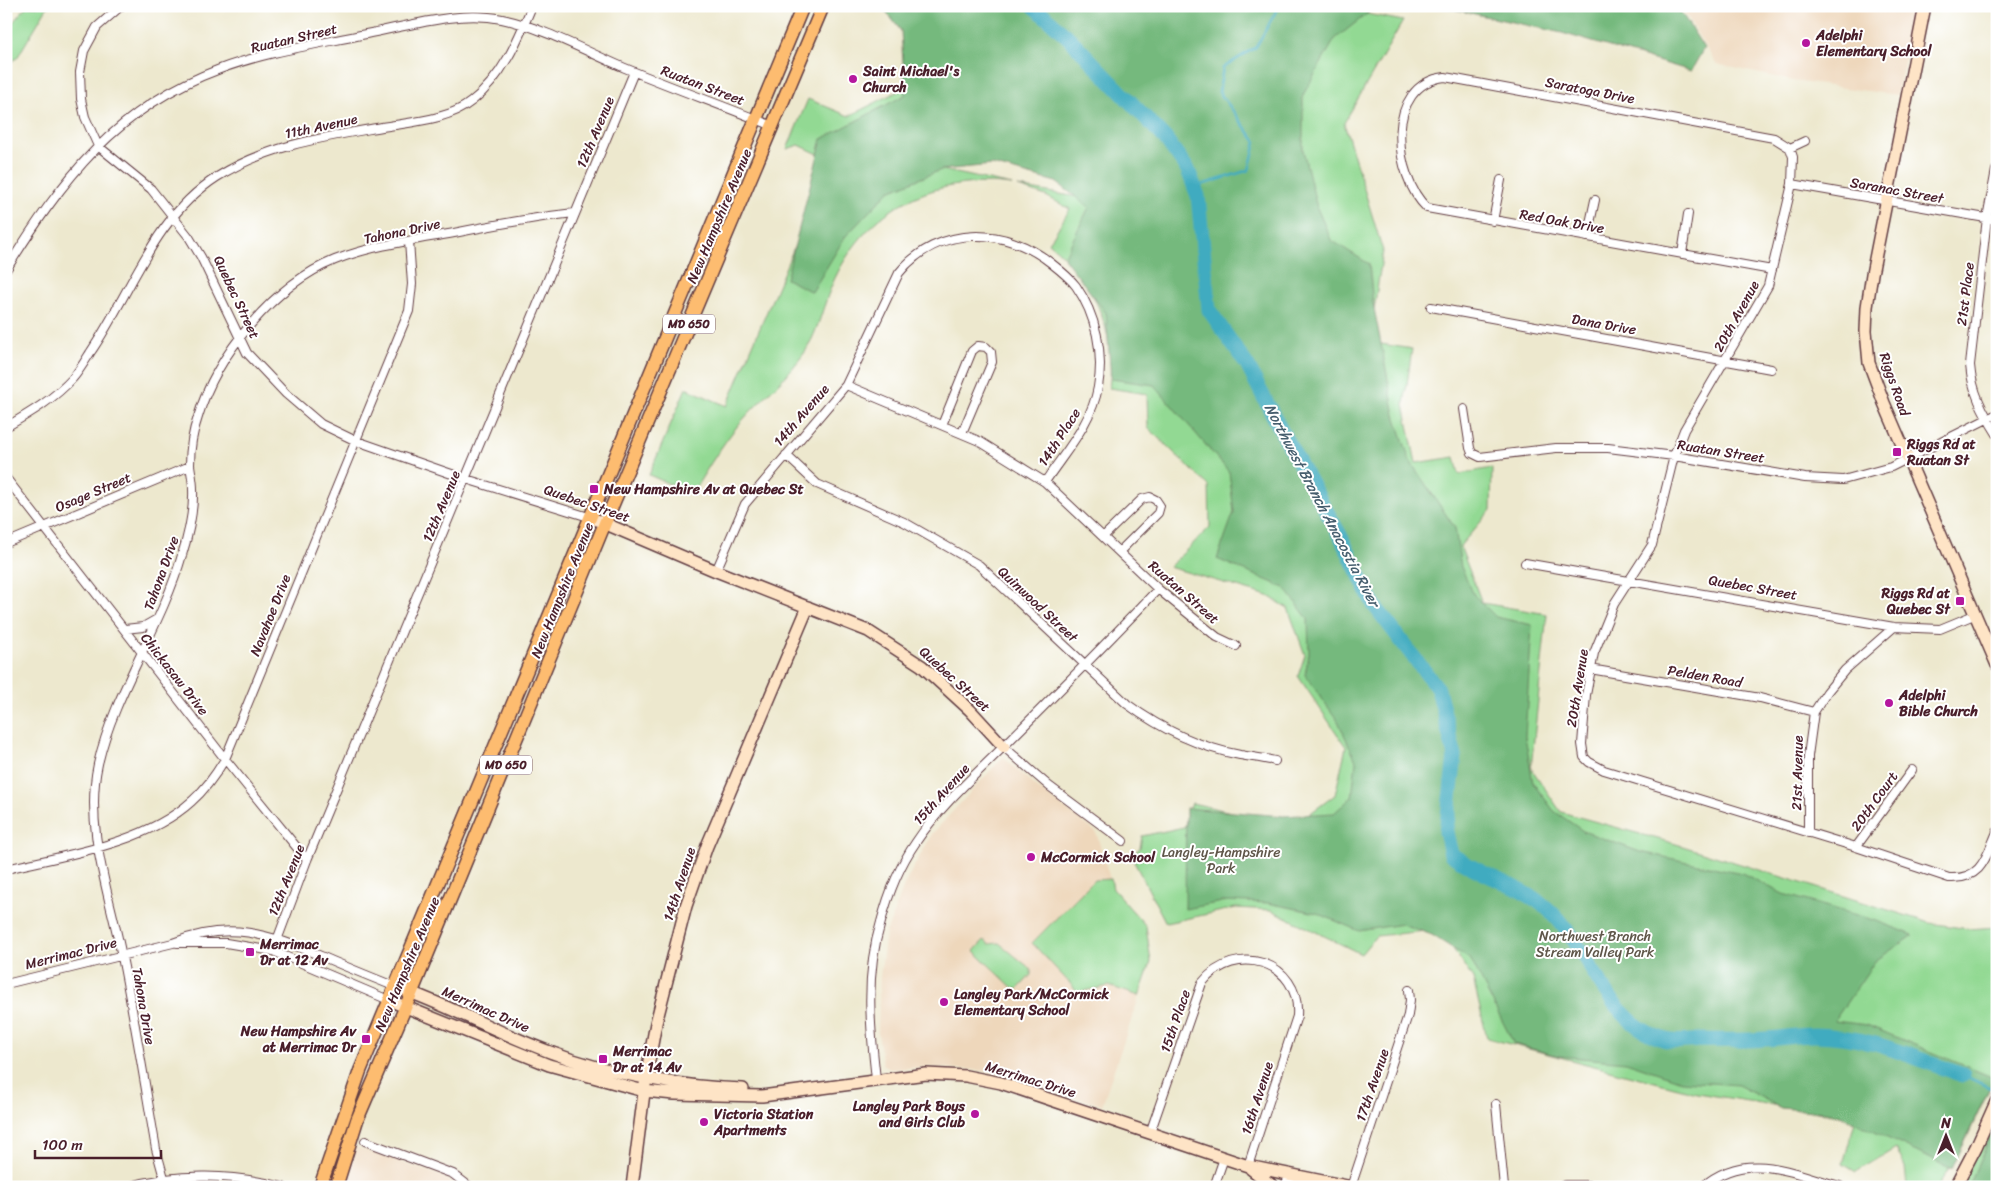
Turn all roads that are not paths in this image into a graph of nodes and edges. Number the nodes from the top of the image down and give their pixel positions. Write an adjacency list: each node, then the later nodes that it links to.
1 (121, 6): 12 (street)
2 (532, 6): 6 (street, 11th Avenue)
3 (803, 6): 8 (main road, New Hampshire Avenue / MD 650)
4 (823, 6): 9 (main road, New Hampshire Avenue / MD 650)
5 (1925, 6): 18 (street, Riggs Road)
6 (525, 25): 7 (street, Ruatan Street); 12 (street, Ruatan Street); 21 (street, 11th Avenue)
7 (634, 72): 8 (street, Ruatan Street); 19 (street, 12th Avenue)
8 (758, 120): 9 (street, Ruatan Street); 51 (main road, New Hampshire Avenue / MD 650)
9 (773, 126): 52 (main road, New Hampshire Avenue / MD 650)
10 (1401, 135): 13 (street, Saratoga Drive); 24 (street, Red Oak Drive)
11 (1805, 141): 13 (street)
12 (98, 146): 21 (street, Quebec Street); 28 (street, Ruatan Street)
13 (1790, 148): 16 (street, 20th Avenue)
14 (1996, 170): 22 (street, 21st Place)
15 (1501, 180): 24 (street)
16 (1792, 184): 18 (street, Saranac Street); 29 (street, 20th Avenue)
17 (1594, 200): 25 (street)
18 (1886, 201): 22 (street, Saranac Street); 46 (street, Riggs Road)
19 (574, 213): 26 (street, Tahona Drive); 49 (street, 12th Avenue)
20 (1688, 214): 27 (street)
21 (173, 216): 32 (street, Quebec Street); 40 (street, 11th Avenue)
22 (1987, 218): 23 (street, Saranac Street); 38 (street, 21st Place)
23 (1997, 220)
24 (1493, 221): 25 (street, Red Oak Drive)
25 (1587, 237): 27 (street, Red Oak Drive)
26 (410, 241): 32 (street, Tahona Drive); 43 (street, Navahoe Drive)
27 (1682, 254): 29 (street, Red Oak Drive)
28 (6, 270)
29 (1772, 270): 33 (street, 20th Avenue)
30 (899, 273): 35 (street, 14th Avenue); 50 (street, 14th Place)
31 (1431, 307): 33 (street, Dana Drive)
32 (240, 338): 43 (street, Quebec Street); 47 (street, Tahona Drive)
33 (1725, 362): 34 (street, Dana Drive); 45 (street, 20th Avenue)
34 (1772, 369)
35 (846, 385): 39 (street, Ruatan Street); 44 (street, 14th Avenue)
36 (1464, 409): 45 (street, Ruatan Street)
37 (1997, 414): 38 (street, Ruatan Street)
38 (1987, 419): 42 (street, 21st Place); 46 (street, Ruatan Street)
39 (942, 425): 41 (street, Ruatan Street); 41 (street)
40 (6, 427)
41 (962, 433): 50 (street, Ruatan Street)
42 (1997, 434)
43 (354, 440): 49 (street, Quebec Street); 73 (street, Navahoe Drive)
44 (786, 455): 58 (street, 14th Avenue); 68 (street, Quinwood Street)
45 (1674, 456): 46 (street, Ruatan Street); 59 (street, 20th Avenue)
46 (1908, 460): 62 (street, Riggs Road)
47 (190, 466): 53 (street, Osage Street); 63 (street, Tahona Drive)
48 (6, 478): 53 (street, Chickasaw Drive)
49 (466, 479): 51 (street, Quebec Street); 81 (street, 12th Avenue)
50 (1045, 482): 54 (street, Ruatan Street)
51 (592, 518): 52 (street, Quebec Street); 88 (main road, New Hampshire Avenue / MD 650)
52 (606, 523): 58 (street, Quebec Street); 90 (main road, New Hampshire Avenue / MD 650)
53 (44, 526): 55 (street, Osage Street); 65 (street, Chickasaw Drive)
54 (1104, 536): 56 (street, Ruatan Street); 56 (street)
55 (6, 543)
56 (1120, 551): 60 (street, Ruatan Street)
57 (1525, 563): 59 (street, Quebec Street)
58 (716, 571): 61 (street, Quebec Street)
59 (1629, 580): 64 (street, Quebec Street); 70 (street, 20th Avenue)
60 (1158, 588): 66 (street, Ruatan Street); 68 (street, 15th Avenue)
61 (808, 606): 72 (street, Quebec Street); 94 (street, 14th Avenue)
62 (1974, 615): 64 (street, Quebec Street); 69 (street, Riggs Road)
63 (157, 619): 65 (street); 67 (street, Tahona Drive)
64 (1894, 627): 71 (street, 21st Avenue)
65 (125, 629): 67 (street, Chickasaw Drive)
66 (1236, 646)
67 (143, 653): 73 (street, Chickasaw Drive); 80 (street, Tahona Drive)
68 (1085, 664): 72 (street, 15th Avenue); 74 (street, Quinwood Street)
69 (1997, 665)
70 (1590, 669): 71 (street, Pelden Road); 77 (street, 20th Avenue)
71 (1814, 712): 77 (street, 21st Avenue)
72 (1004, 747): 78 (street, Quebec Street); 95 (street, 15th Avenue)
73 (225, 758): 80 (street, Navahoe Drive); 81 (street, Chickasaw Drive)
74 (1274, 761)
75 (1912, 770): 79 (street, 20th Court)
76 (1997, 832): 79 (street, 20th Avenue)
77 (1808, 833): 79 (street, 20th Avenue)
78 (1123, 841)
79 (1856, 847)
80 (98, 848): 82 (street, Navahoe Drive); 86 (street, Tahona Drive)
81 (307, 860): 83 (street, 12th Avenue)
82 (6, 869)
83 (276, 938): 84 (street, Merrimac Drive); 85 (street, 12th Avenue); 88 (street, Merrimac Drive)
84 (173, 943): 85 (street, Merrimac Drive); 86 (street, Merrimac Drive)
85 (273, 951): 91 (street, Merrimac Drive)
86 (122, 956): 87 (street, Merrimac Drive); 105 (street, Tahona Drive)
87 (6, 984)
88 (396, 987): 90 (street, Merrimac Drive); 91 (main road, New Hampshire Avenue / MD 650)
89 (1409, 990): 116 (street, 17th Avenue)
90 (412, 992): 92 (main road, New Hampshire Avenue / MD 650); 94 (street, Merrimac Drive)
91 (391, 1000): 92 (street, Merrimac Drive); 109 (main road, New Hampshire Avenue / MD 650)
92 (406, 1007): 96 (street, Merrimac Drive); 110 (main road, New Hampshire Avenue / MD 650)
93 (1290, 1038): 100 (street, 15th Place); 103 (street, 16th Avenue)
94 (646, 1077): 96 (street, 14th Avenue); 97 (street, Merrimac Drive)
95 (876, 1079): 97 (street, Merrimac Drive); 100 (street, Merrimac Drive)
96 (644, 1090): 97 (street, Merrimac Drive); 112 (street, 14th Avenue)
97 (797, 1090)
98 (1496, 1104): 117 (street)
99 (1995, 1104): 121 (street)
100 (1150, 1133): 102 (street, Merrimac Drive)
101 (365, 1141): 111 (street)
102 (1224, 1158): 103 (street, Merrimac Drive); 113 (street)
103 (1248, 1166): 104 (street, Merrimac Drive); 114 (street, Merrimac Drive)
104 (1297, 1176): 115 (street); 116 (street, Merrimac Drive)
105 (164, 1178): 107 (street); 108 (street)
106 (1840, 1186): 120 (street)
107 (128, 1187)
108 (283, 1187)
109 (320, 1187)
110 (336, 1187)
111 (470, 1187)
112 (632, 1187)
113 (1214, 1187)
114 (1274, 1187)
115 (1284, 1187)
116 (1351, 1187)
117 (1504, 1187)
118 (1565, 1187): 119 (street)
119 (1588, 1187)
120 (1702, 1187)
121 (1955, 1187)

